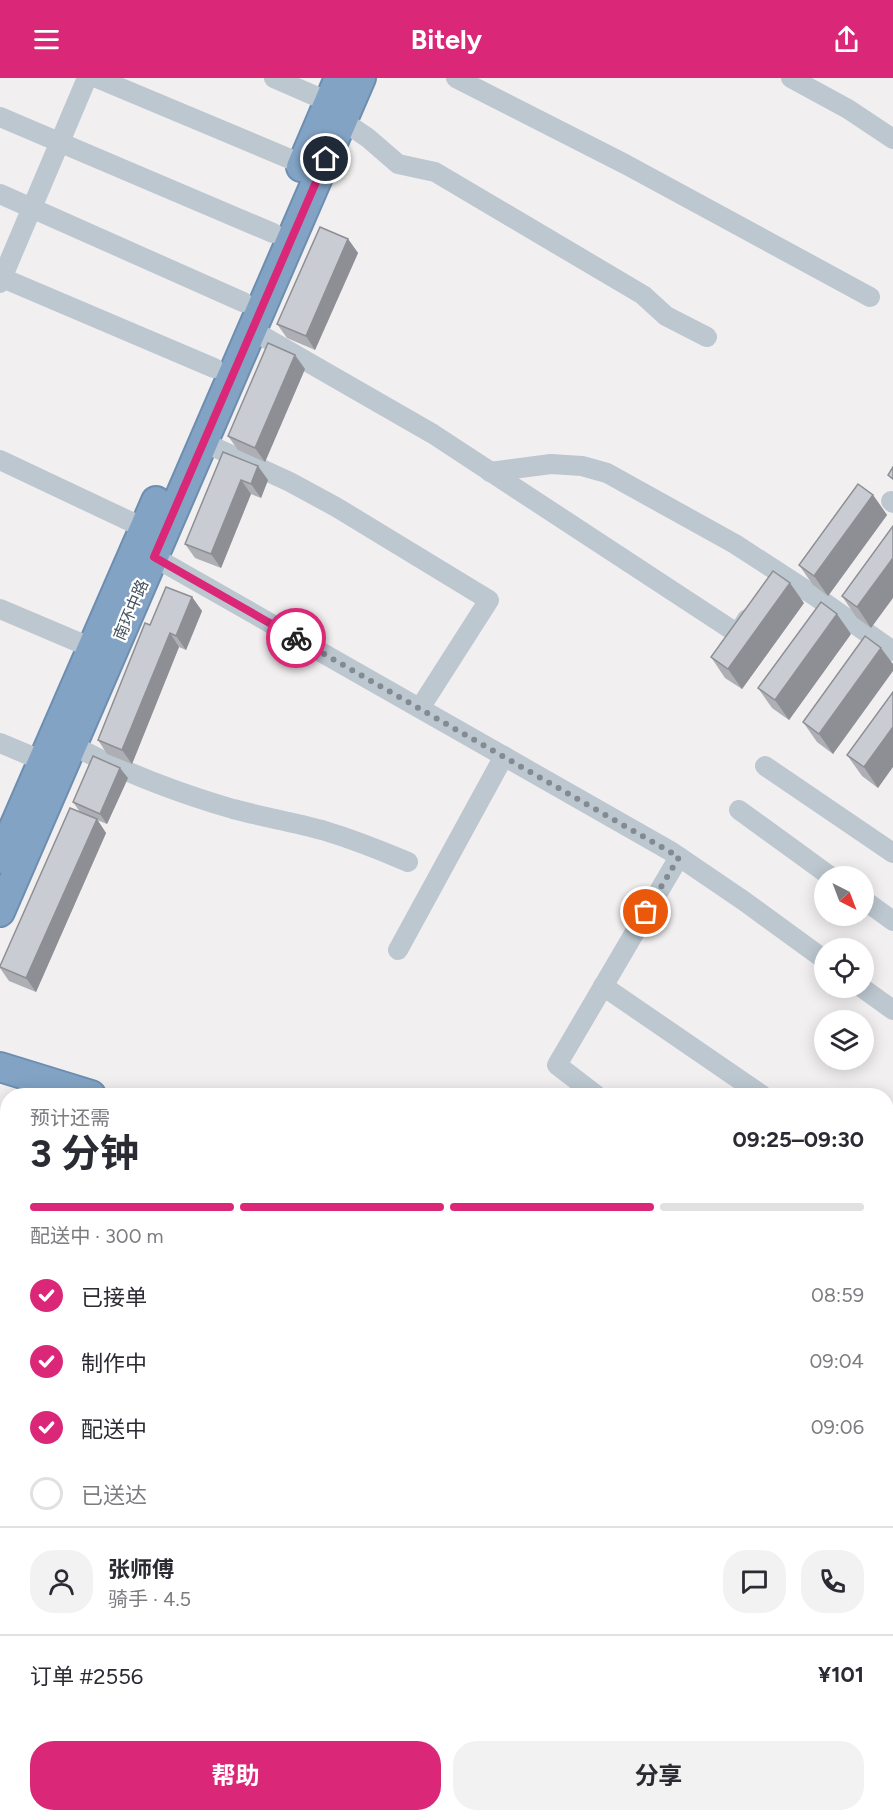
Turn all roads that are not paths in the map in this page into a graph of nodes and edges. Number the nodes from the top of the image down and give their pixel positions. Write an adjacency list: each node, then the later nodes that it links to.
1 (87, 78): 10 (street)
2 (97, 78): 11 (street)
3 (274, 78): 7 (street)
4 (362, 78): 7 (highway, 南环中路)
5 (456, 78): 16 (street)
6 (791, 78): 9 (street)
7 (337, 100): 11 (highway, 南环中路); 18 (highway, 南环中路); 19 (street)
8 (0, 117): 10 (street)
9 (893, 139)
10 (60, 143): 13 (street); 14 (street)
11 (302, 164): 14 (highway, 南环中路)
12 (0, 194): 13 (street)
13 (32, 208): 15 (street); 17 (street)
14 (273, 233): 17 (highway, 南环中路)
15 (1, 280): 20 (street)
16 (870, 297)
17 (243, 302): 20 (highway, 南环中路)
18 (252, 330): 21 (highway, 南环中路); 23 (street)
19 (707, 337)
20 (214, 368): 24 (highway, 南环中路)
21 (203, 442): 25 (highway, 南环中路); 32 (street)
22 (0, 460): 24 (street)
23 (490, 472): 26 (street); 28 (street)
24 (144, 528): 30 (highway, 南环中路)
25 (154, 557): 32 (street); 34 (highway, 南环中路)
26 (779, 572): 27 (street); 31 (street)
27 (767, 590)
28 (755, 607)
29 (0, 609): 30 (street)
30 (92, 648): 36 (highway, 南环中路)
31 (893, 651)
32 (420, 708): 35 (street)
33 (0, 743): 36 (street)
34 (72, 745): 42 (street); 45 (highway, 南环中路)
35 (504, 756): 40 (street); 47 (street)
36 (43, 761): 41 (highway, 南环中路)
37 (765, 766): 39 (street)
38 (739, 810): 43 (street)
39 (893, 853)
40 (679, 857): 48 (street); 49 (street)
41 (0, 859)
42 (408, 862)
43 (816, 866)
44 (874, 907): 46 (street)
45 (0, 912)
46 (893, 921)
47 (398, 950)
48 (814, 952)
49 (603, 986): 54 (street); 55 (street)
50 (874, 996): 51 (street)
51 (893, 1010)
52 (0, 1067): 53 (highway)
53 (68, 1088)
54 (587, 1088)
55 (752, 1088)

